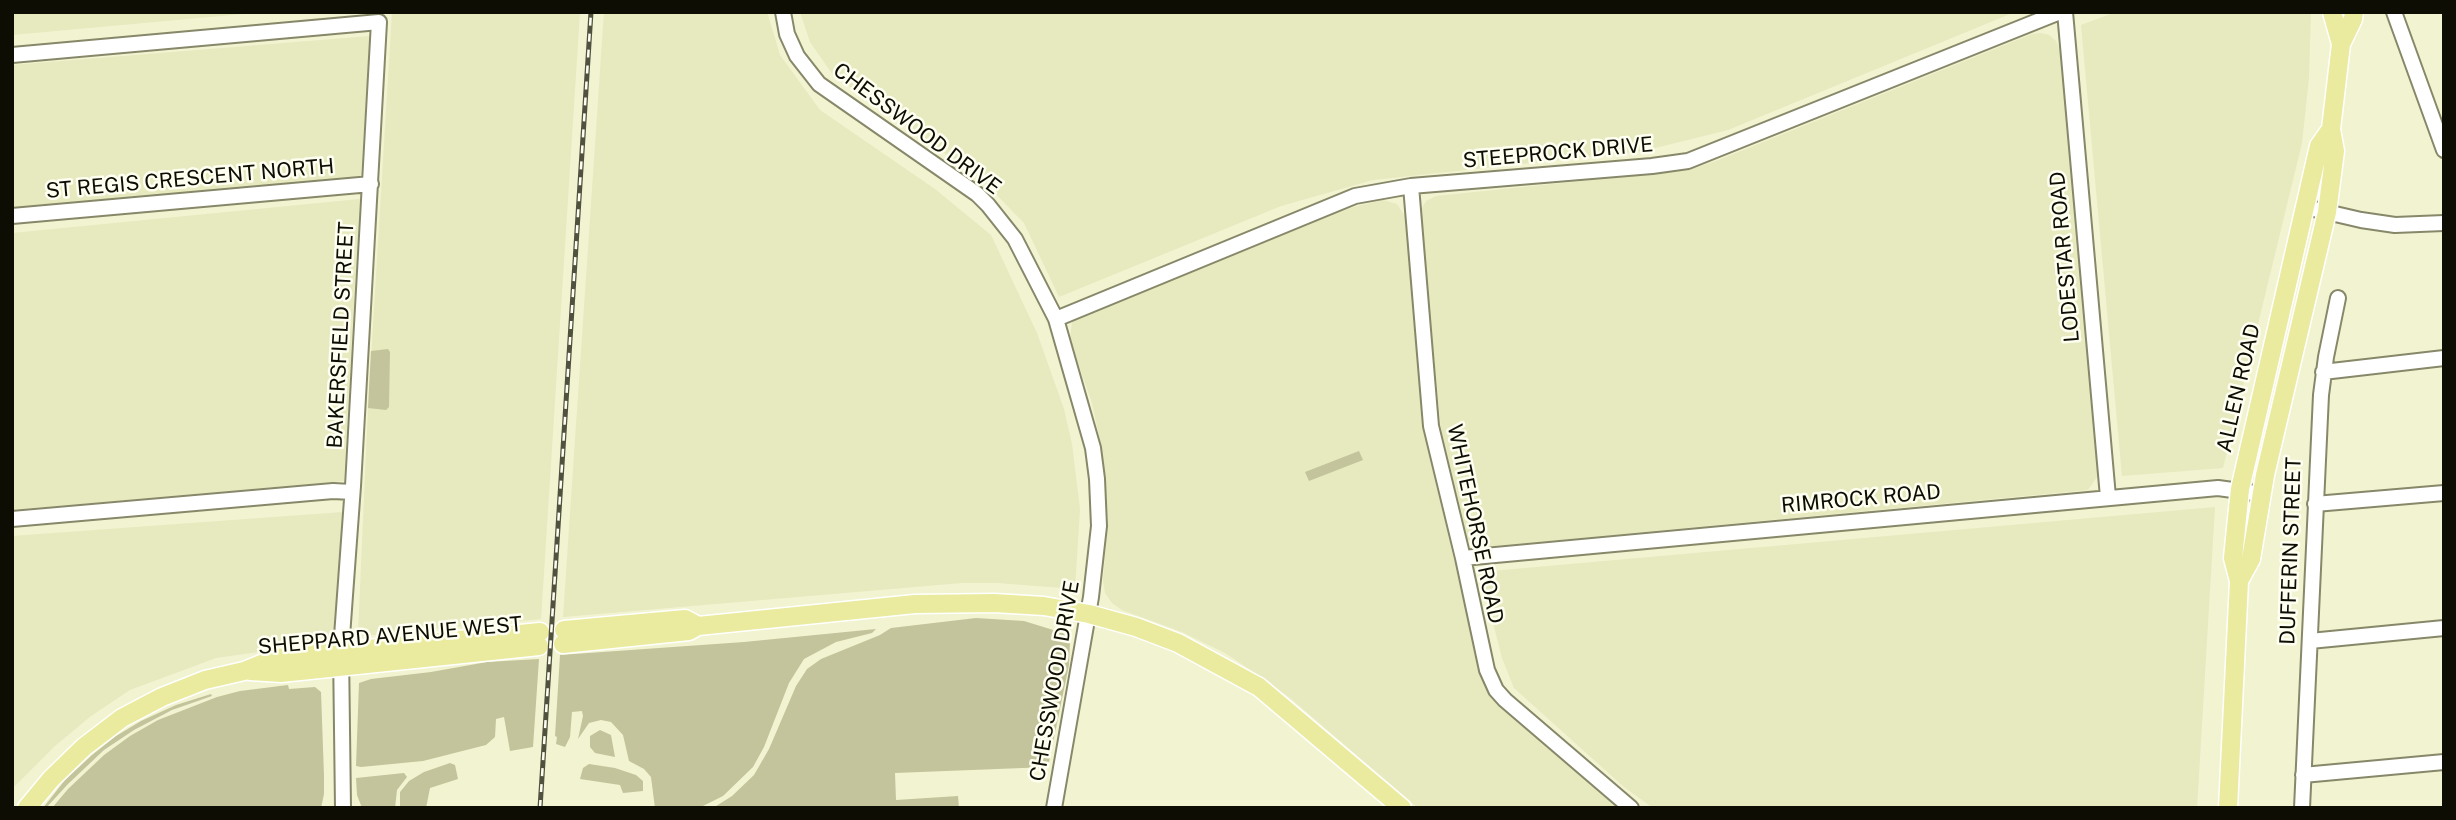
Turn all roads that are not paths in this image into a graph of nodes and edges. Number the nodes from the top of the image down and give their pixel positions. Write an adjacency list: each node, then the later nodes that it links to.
1 (783, 12): 17 (street, CHESSWOOD DRIVE)
2 (2063, 12): 11 (street, STEEPROCK DRIVE); 24 (street, LODESTAR ROAD)
3 (2332, 12): 6 (main road)
4 (2354, 12): 6 (main road)
5 (2394, 12): 9 (street)
6 (2341, 44): 8 (main road)
7 (12, 55): 10 (street, BAKERSFIELD STREET)
8 (2331, 129): 12 (main road); 13 (main road)
9 (2444, 150)
10 (371, 184): 14 (street, ST REGIS CRESCENT NORTH); 21 (street, BAKERSFIELD STREET)
11 (1411, 186): 17 (street, STEEPROCK DRIVE); 27 (street, WHITEHORSE ROAD)
12 (2305, 207): 13 (street); 20 (main road, ALLEN ROAD)
13 (2327, 212): 15 (street); 23 (main road, ALLEN ROAD)
14 (12, 216)
15 (2444, 223)
16 (2338, 298): 19 (street, DUFFERIN STREET)
17 (1056, 319): 29 (street, CHESSWOOD DRIVE)
18 (2444, 358): 19 (street)
19 (2323, 372): 25 (street, DUFFERIN STREET)
20 (2240, 489): 23 (street, RIMROCK ROAD); 24 (street, RIMROCK ROAD); 28 (main road, ALLEN ROAD)
21 (352, 492): 26 (street); 34 (street, BAKERSFIELD STREET)
22 (2444, 493): 25 (street)
23 (2262, 494): 28 (main road, ALLEN ROAD)
24 (2108, 497): 27 (street, RIMROCK ROAD)
25 (2315, 504): 33 (street, DUFFERIN STREET)
26 (12, 519)
27 (1463, 558): 41 (street, WHITEHORSE ROAD)
28 (2239, 581): 42 (main road, ALLEN ROAD)
29 (1089, 614): 31 (main road); 39 (street, CHESSWOOD DRIVE); 40 (main road)
30 (2444, 628): 33 (street)
31 (563, 637)
32 (539, 639): 34 (main road, SHEPPARD AVENUE WEST)
33 (2310, 641): 36 (street, DUFFERIN STREET)
34 (341, 658): 37 (main road, SHEPPARD AVENUE WEST); 38 (street, BAKERSFIELD STREET)
35 (2444, 762): 36 (street)
36 (2303, 775): 43 (street, DUFFERIN STREET)
37 (27, 808)
38 (343, 808)
39 (1054, 808)
40 (1402, 808)
41 (1631, 808)
42 (2228, 808)
43 (2302, 808)

